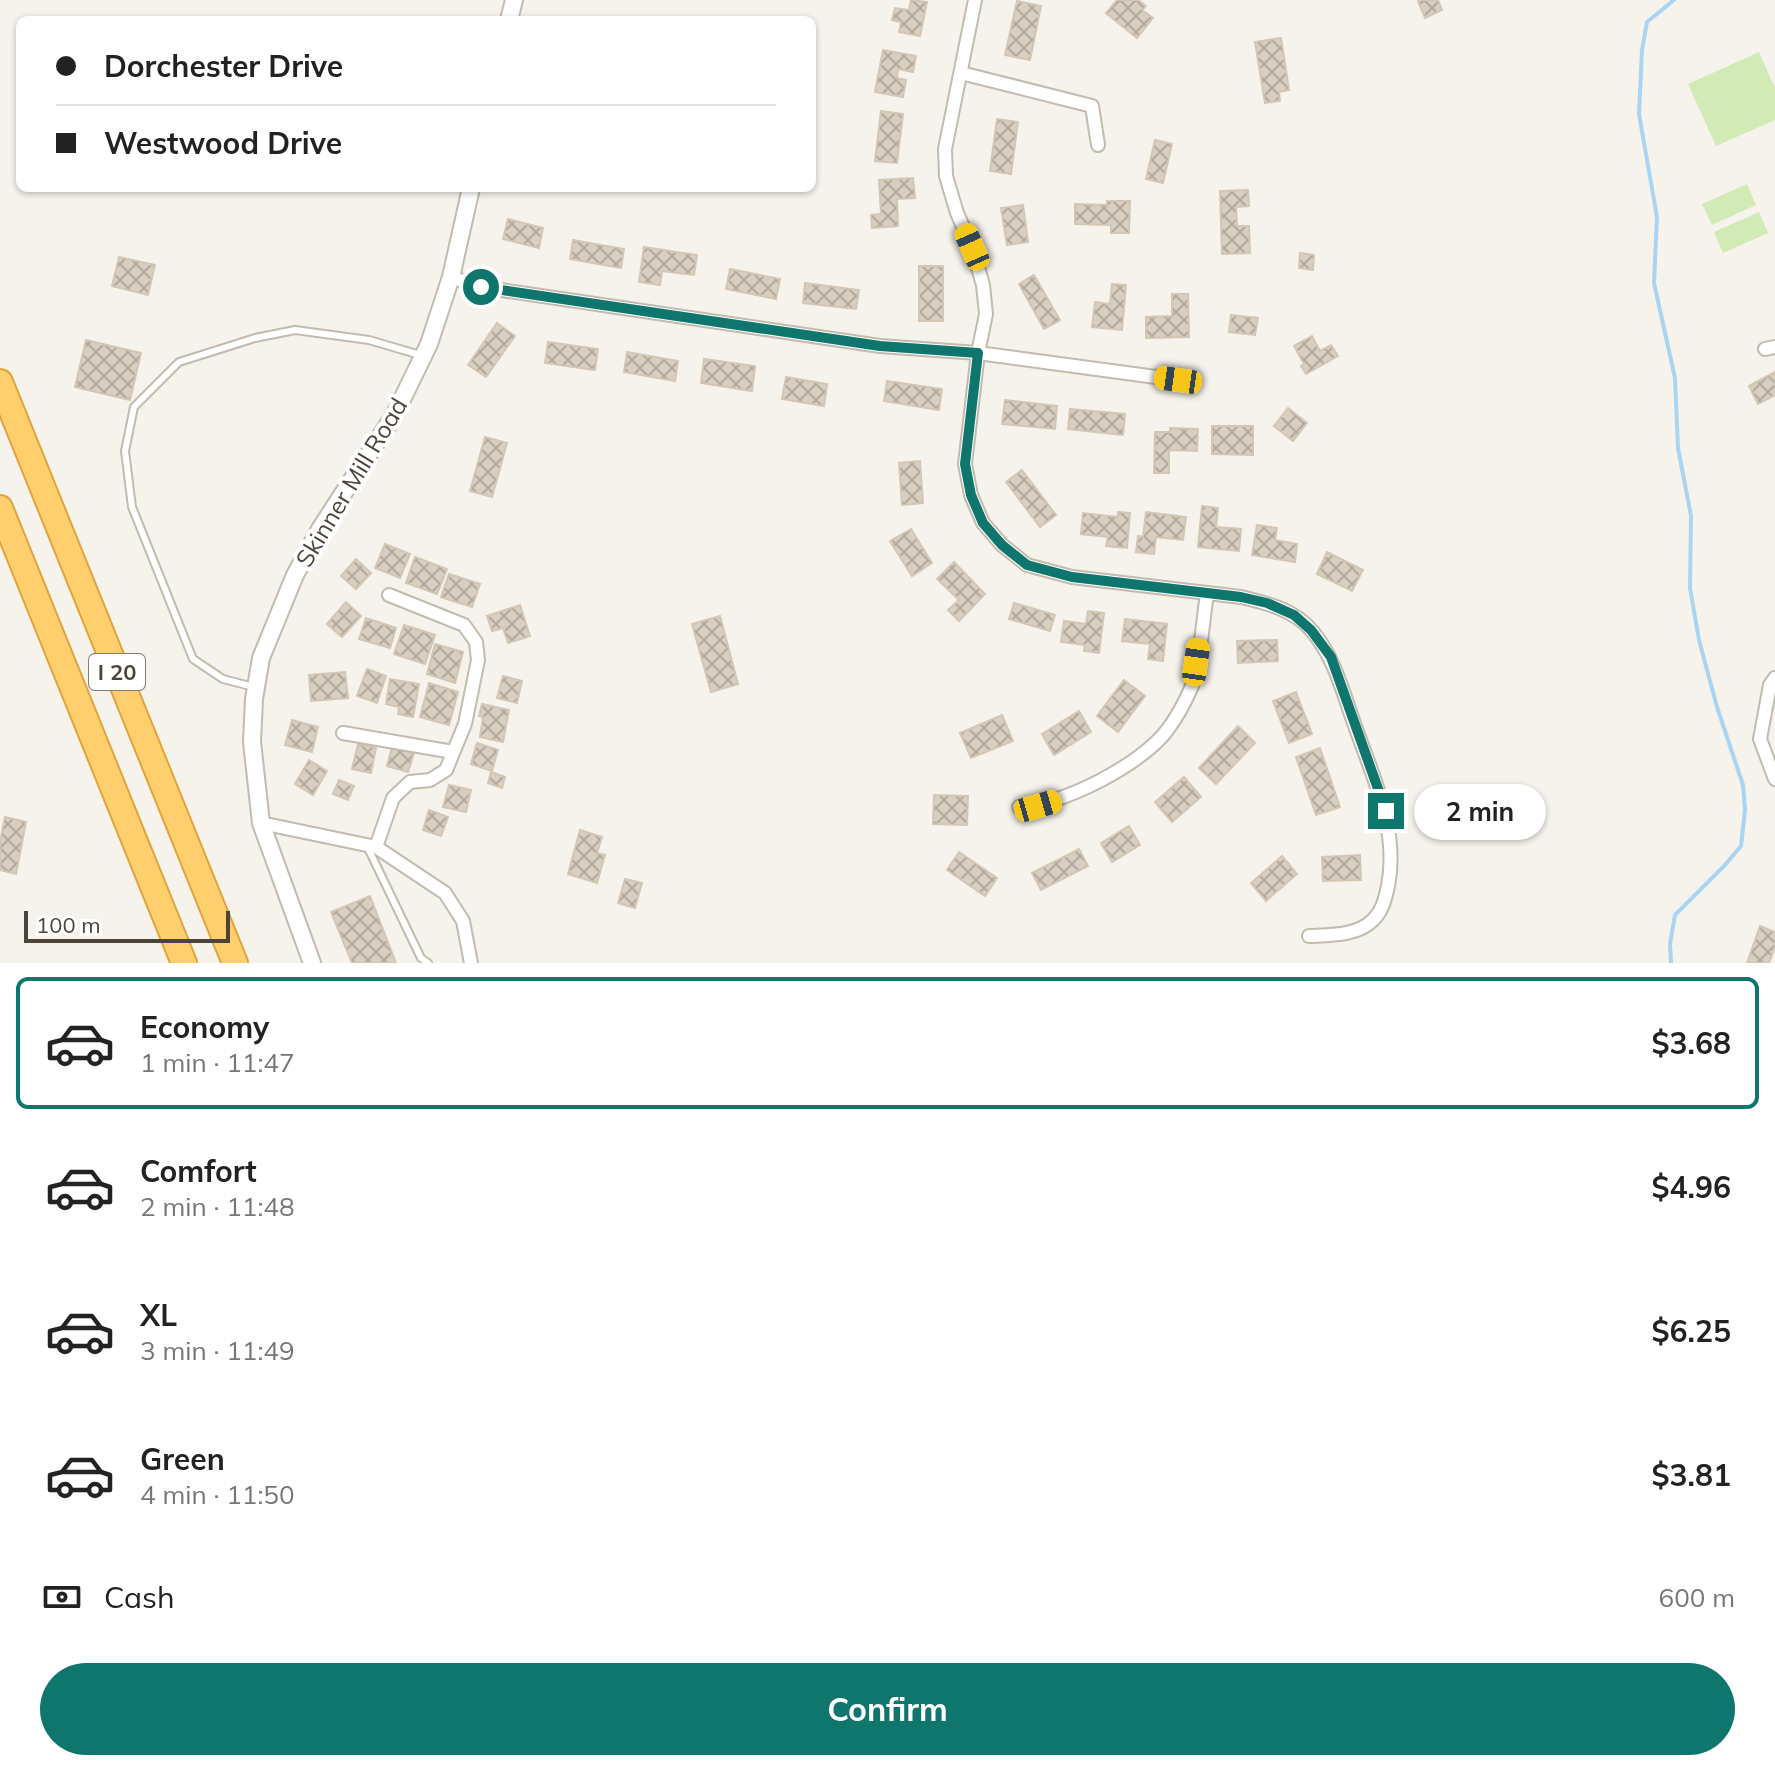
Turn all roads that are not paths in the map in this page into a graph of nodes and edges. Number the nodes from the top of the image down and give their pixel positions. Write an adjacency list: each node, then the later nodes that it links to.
1 (975, 0): 2 (street)
2 (961, 73): 3 (street); 6 (street)
3 (1098, 145)
4 (470, 192): 5 (street, Skinner Mill Road)
5 (451, 277): 6 (street); 7 (street, Skinner Mill Road)
6 (978, 353): 8 (street); 11 (street)
7 (423, 356): 14 (street, Skinner Mill Road); 14 (lane)
8 (1178, 380)
9 (0, 382): 23 (highway, I 20)
10 (0, 508): 22 (highway, I 20)
11 (1207, 594): 18 (street); 21 (street)
12 (389, 595): 16 (street)
13 (1775, 678): 17 (street)
14 (256, 687): 19 (street, Skinner Mill Road)
15 (343, 733): 16 (street)
16 (453, 752): 20 (street)
17 (1775, 779)
18 (1019, 807)
19 (261, 823): 20 (street); 24 (street, Skinner Mill Road)
20 (371, 846): 25 (lane); 26 (street)
21 (1309, 936)
22 (184, 963)
23 (235, 963)
24 (312, 963)
25 (428, 963)
26 (471, 963)

